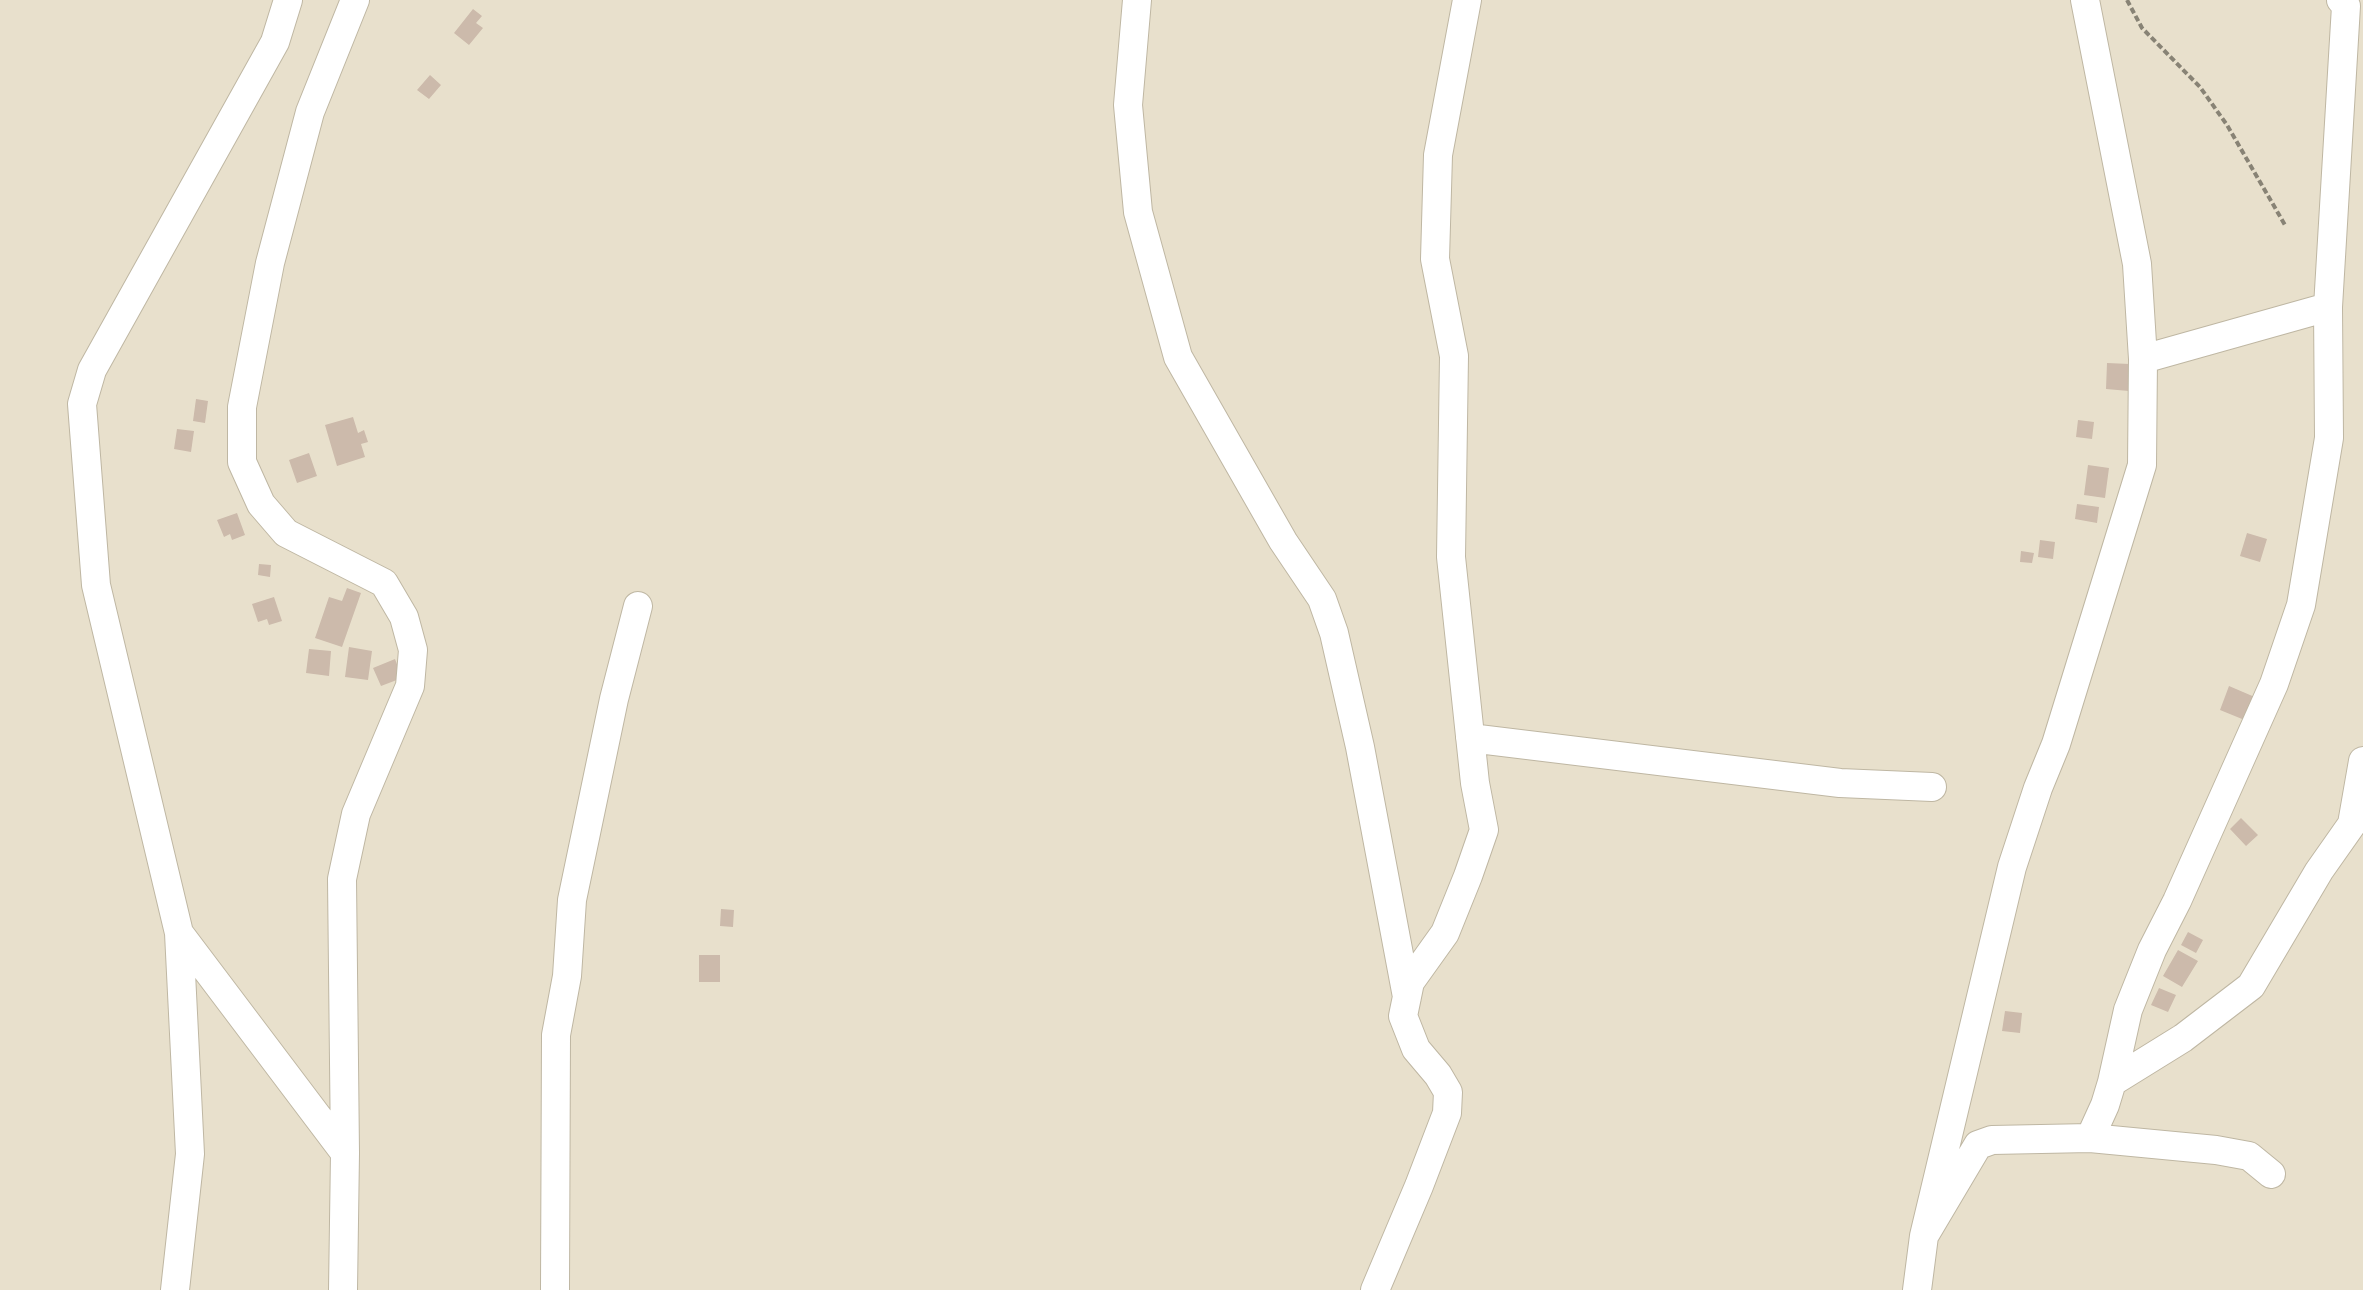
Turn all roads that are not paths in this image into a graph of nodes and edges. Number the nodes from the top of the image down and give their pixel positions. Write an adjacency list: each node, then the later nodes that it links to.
1 (288, 0): 13 (street)
2 (355, 0): 17 (street)
3 (1137, 0): 14 (street)
4 (1467, 0): 10 (street)
5 (2085, 0): 8 (street)
6 (2346, 2): 7 (street)
7 (2328, 307): 8 (street); 15 (street)
8 (2143, 359): 19 (street)
9 (638, 606): 22 (street)
10 (1470, 738): 12 (street); 14 (street)
11 (2363, 761): 15 (street)
12 (1932, 787)
13 (179, 933): 17 (street); 20 (street)
14 (1407, 997): 23 (street)
15 (2112, 1082): 16 (street)
16 (2090, 1138): 18 (street); 19 (street)
17 (345, 1153): 21 (street)
18 (2271, 1174)
19 (1924, 1236): 24 (street)
20 (175, 1290)
21 (343, 1290)
22 (555, 1290)
23 (1376, 1290)
24 (1917, 1290)

